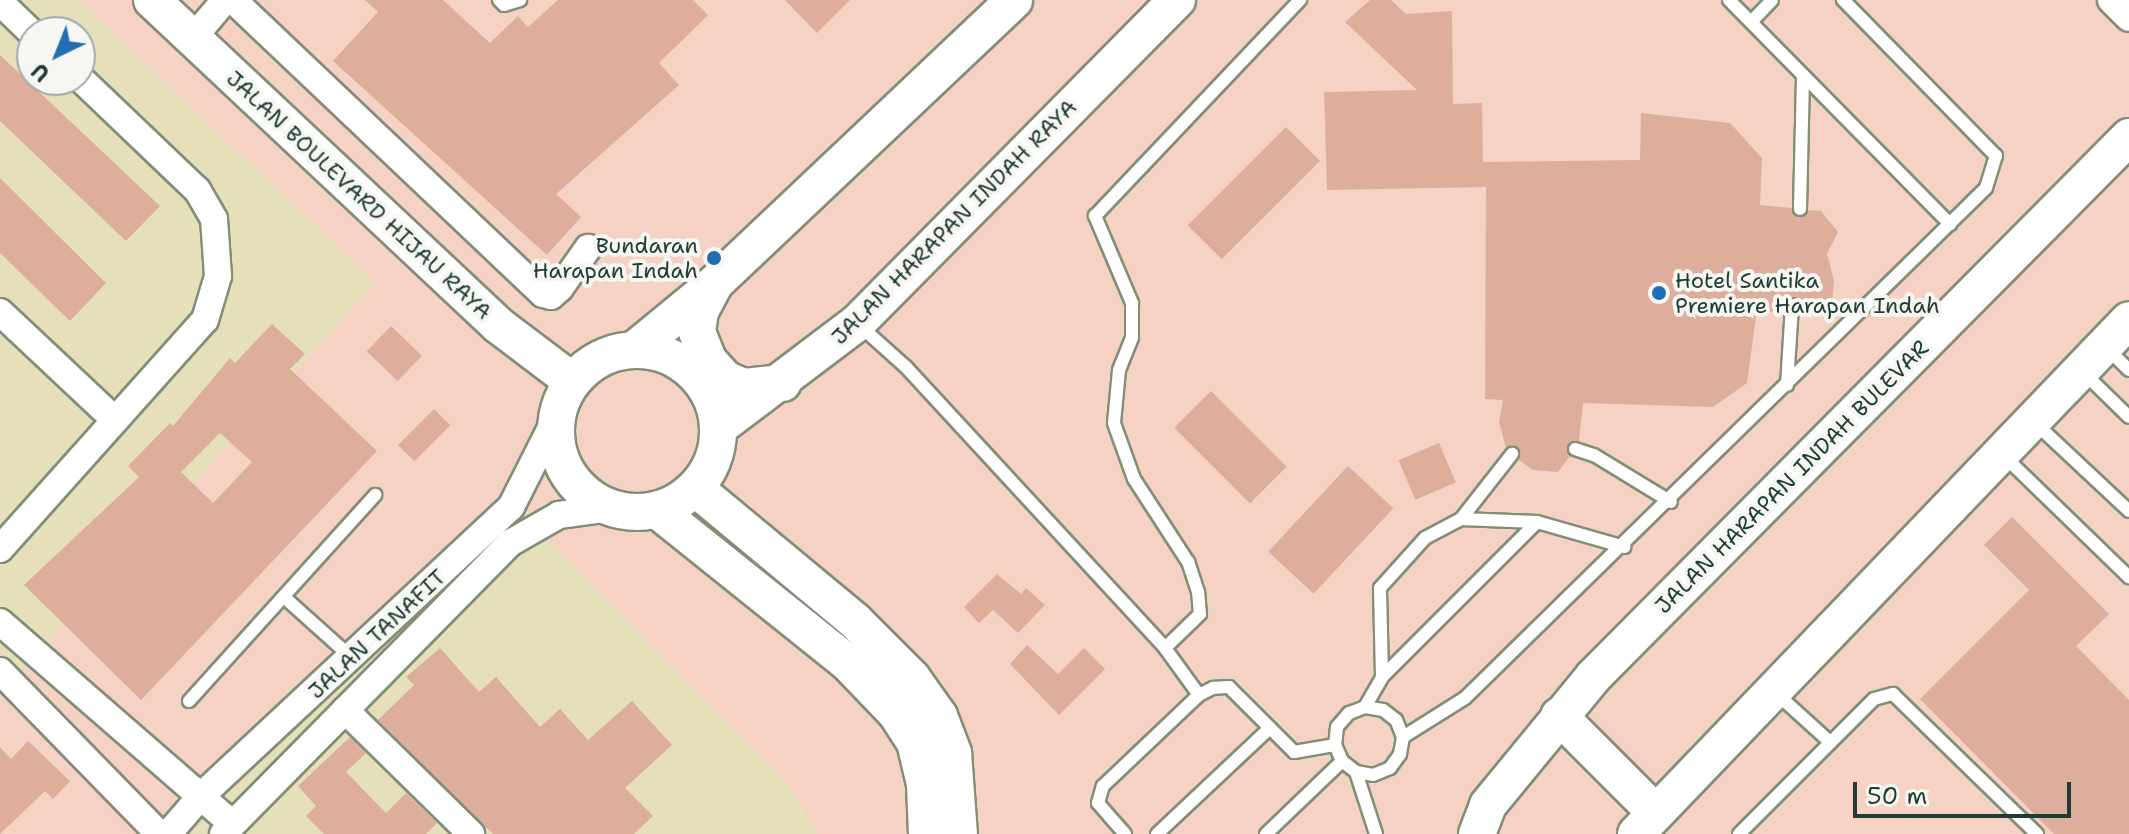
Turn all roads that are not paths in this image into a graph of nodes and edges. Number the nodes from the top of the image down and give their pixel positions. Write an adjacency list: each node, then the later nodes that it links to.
1 (225, 0): 17 (street)
2 (233, 0): 23 (street)
3 (499, 0): 4 (lane)
4 (520, 0)
5 (1177, 0): 28 (street, JALAN HARAPAN INDAH RAYA)
6 (1300, 0): 55 (lane)
7 (1729, 0): 16 (lane)
8 (1772, 0): 16 (lane)
9 (1843, 0): 22 (lane)
10 (2111, 0): 15 (street)
11 (0, 2): 14 (street)
12 (165, 4): 17 (street, JALAN BOULEVARD HIJAU RAYA)
13 (997, 6): 24 (street)
14 (16, 18)
15 (2129, 18)
16 (1751, 22): 18 (lane)
17 (192, 39): 31 (street, JALAN BOULEVARD HIJAU RAYA)
18 (1803, 75): 21 (lane); 22 (lane)
19 (96, 93): 36 (street)
20 (2129, 137): 64 (street, JALAN HARAPAN INDAH BULEVAR)
21 (1800, 209)
22 (1950, 224): 33 (lane)
23 (588, 248)
24 (714, 284): 29 (street); 32 (street)
25 (1792, 305): 33 (lane)
26 (0, 312): 36 (street)
27 (2129, 320): 30 (street)
28 (857, 323): 32 (street, JALAN HARAPAN INDAH RAYA); 55 (lane)
29 (634, 350): 31 (street); 38 (street)
30 (2105, 362): 35 (lane); 37 (street)
31 (572, 381): 34 (street)
32 (785, 382): 38 (street, JALAN HARAPAN INDAH RAYA)
33 (1787, 385): 44 (lane)
34 (558, 414): 45 (street); 56 (street, JALAN TANAFIT)
35 (2129, 417)
36 (115, 420): 51 (street)
37 (2031, 420): 40 (street); 47 (lane)
38 (718, 428): 42 (street)
39 (1575, 449): 44 (lane)
40 (2000, 452): 52 (lane); 59 (street)
41 (1512, 454): 48 (lane)
42 (695, 488): 46 (street); 78 (street)
43 (375, 495): 53 (lane)
44 (1671, 502): 50 (lane)
45 (610, 508): 46 (street); 63 (street, JALAN TANAFIT)
46 (657, 510): 77 (street)
47 (2129, 511)
48 (1461, 519): 49 (lane); 58 (lane)
49 (1537, 522): 50 (lane); 58 (lane)
50 (1625, 547): 66 (lane)
51 (0, 549)
52 (2129, 577)
53 (284, 597): 56 (lane); 61 (lane)
54 (0, 622): 71 (street)
55 (1165, 648): 60 (lane)
56 (352, 658): 71 (street, JALAN TANAFIT)
57 (0, 671): 74 (street)
58 (1382, 677): 62 (lane)
59 (1772, 690): 67 (lane); 72 (street)
60 (1199, 695): 65 (lane); 79 (lane)
61 (189, 701)
62 (1365, 707): 66 (lane); 68 (lane)
63 (345, 710): 73 (street, JALAN TANAFIT); 76 (street)
64 (1559, 716): 72 (street); 83 (street, JALAN HARAPAN INDAH BULEVAR)
65 (1270, 728): 68 (lane); 80 (lane)
66 (1403, 737): 70 (lane)
67 (1830, 742): 84 (lane); 85 (lane)
68 (1335, 745): 69 (lane)
69 (1342, 761): 70 (lane); 81 (lane)
70 (1356, 772): 82 (lane)
71 (201, 796): 73 (street); 75 (street, JALAN TANAFIT)
72 (1642, 812)
73 (228, 829)
74 (159, 834)
75 (168, 834)
76 (471, 834)
77 (927, 834)
78 (959, 834)
79 (1125, 834)
80 (1157, 834)
81 (1266, 834)
82 (1376, 834)
83 (1477, 834)
84 (1739, 834)
85 (2037, 834)

